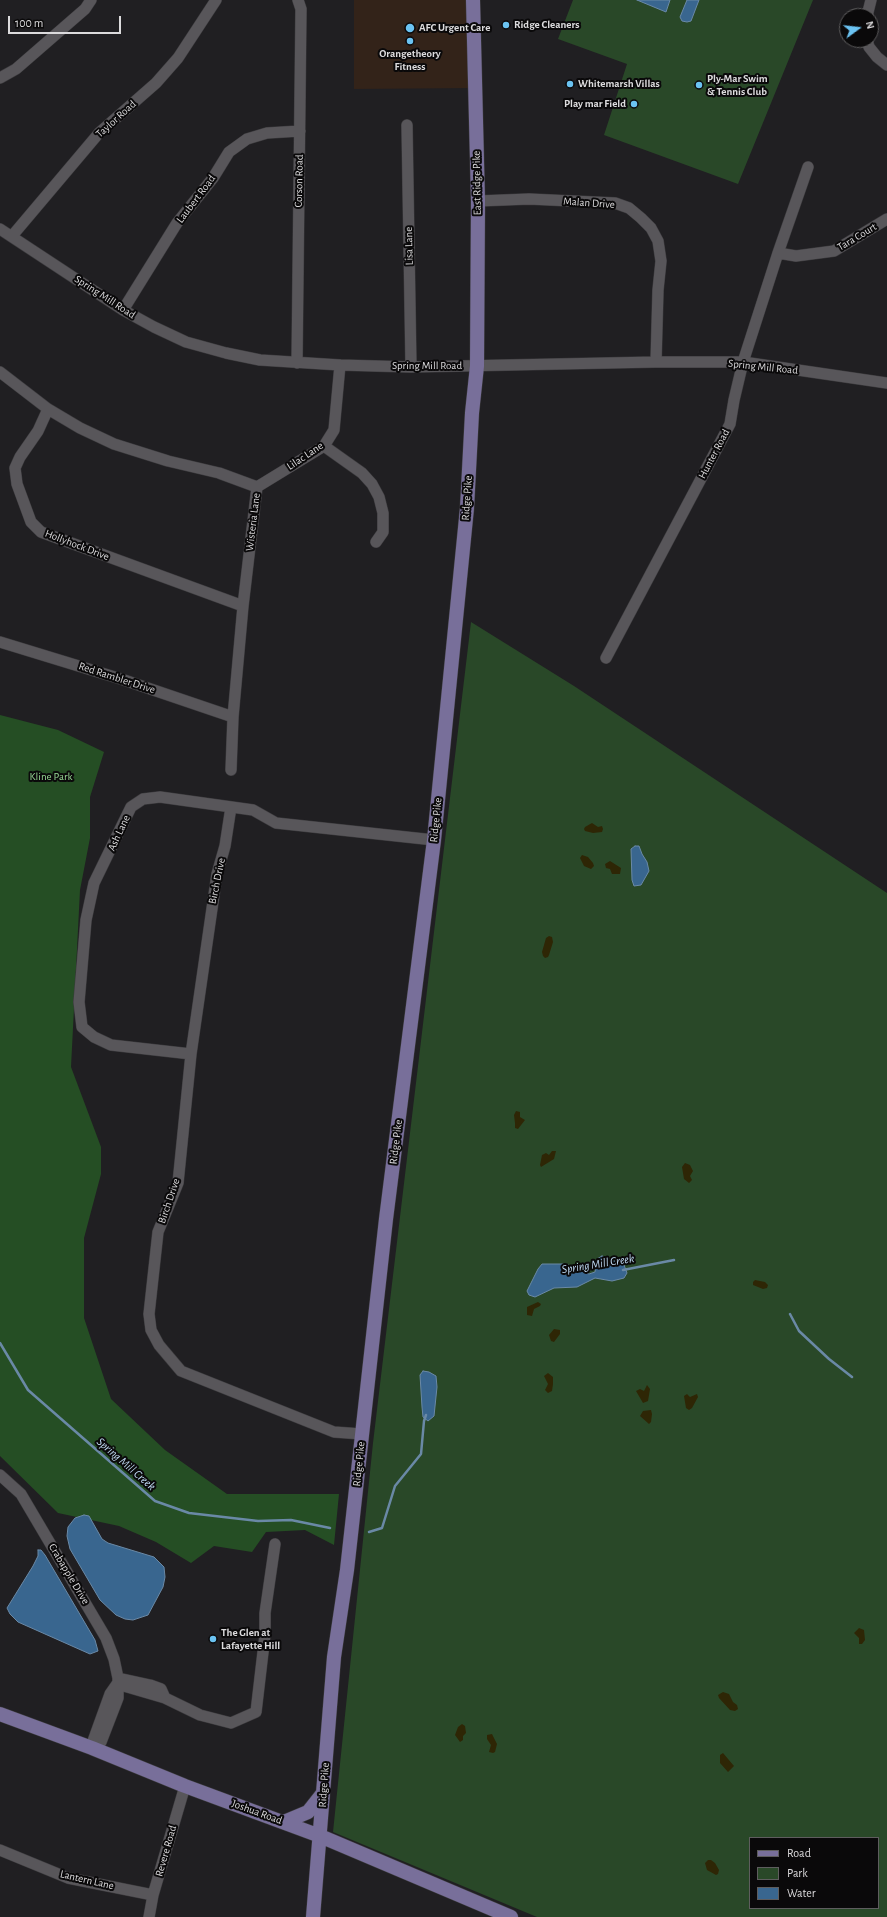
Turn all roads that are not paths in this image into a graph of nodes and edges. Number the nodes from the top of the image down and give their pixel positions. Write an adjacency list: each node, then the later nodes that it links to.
1 (91, 0): 7 (street)
2 (216, 0): 14 (street, Taylor Road)
3 (298, 0): 9 (street, Corson Road)
4 (473, 0): 11 (main road, East Ridge Pike)
5 (870, 48): 6 (street)
6 (887, 65)
7 (0, 78)
8 (407, 125): 22 (street, Lisa Lane)
9 (300, 131): 16 (street, Laubert Road); 19 (street, Corson Road)
10 (808, 167): 15 (street, Hunter Road)
11 (478, 201): 17 (street, Malan Drive); 21 (main road, East Ridge Pike)
12 (887, 219): 15 (street, Tara Court)
13 (0, 229): 14 (street, Spring Mill Road)
14 (12, 236): 16 (street, Spring Mill Road)
15 (778, 253): 18 (street, Hunter Road)
16 (123, 310): 19 (street, Spring Mill Road)
17 (656, 362): 18 (street, Spring Mill Road); 21 (street, Spring Mill Road)
18 (743, 362): 24 (street, Spring Mill Road); 31 (street, Hunter Road)
19 (296, 363): 20 (street, Spring Mill Road)
20 (340, 366): 22 (street, Spring Mill Road); 26 (street, Lilac Lane)
21 (477, 366): 22 (street, Spring Mill Road); 35 (main road, Ridge Pike)
22 (411, 367)
23 (0, 372): 25 (street, Wisteria Lane)
24 (887, 383)
25 (48, 410): 27 (street, Wisteria Lane); 29 (street, Hollyhock Drive)
26 (324, 446): 27 (street, Lilac Lane); 28 (street)
27 (257, 487): 29 (street, Wisteria Lane)
28 (376, 542)
29 (243, 606): 32 (street, Wisteria Lane)
30 (0, 642): 32 (street, Red Rambler Drive)
31 (606, 658)
32 (233, 717): 33 (street, Wisteria Lane)
33 (231, 770)
34 (231, 806): 35 (street, Ash Lane); 36 (street, Birch Drive); 36 (street, Ash Lane)
35 (434, 840): 37 (main road, Ridge Pike)
36 (191, 1054): 37 (street, Birch Drive)
37 (362, 1434): 44 (main road, Ridge Pike)
38 (0, 1476): 40 (street, Crabapple Drive)
39 (275, 1544): 40 (street)
40 (118, 1681): 42 (street, Crabapple Drive)
41 (1, 1717): 42 (main road, Joshua Road)
42 (92, 1748): 43 (main road, Joshua Road)
43 (185, 1786): 45 (main road, Joshua Road); 48 (street, Revere Road)
44 (323, 1792): 45 (main road); 46 (main road, Ridge Pike)
45 (284, 1822): 46 (main road, Joshua Road)
46 (320, 1836): 50 (main road, Ridge Pike); 51 (main road, Joshua Road)
47 (0, 1850): 48 (street, Lantern Lane)
48 (153, 1894): 49 (street, Revere Road)
49 (149, 1917)
50 (314, 1917)
51 (511, 1917)

